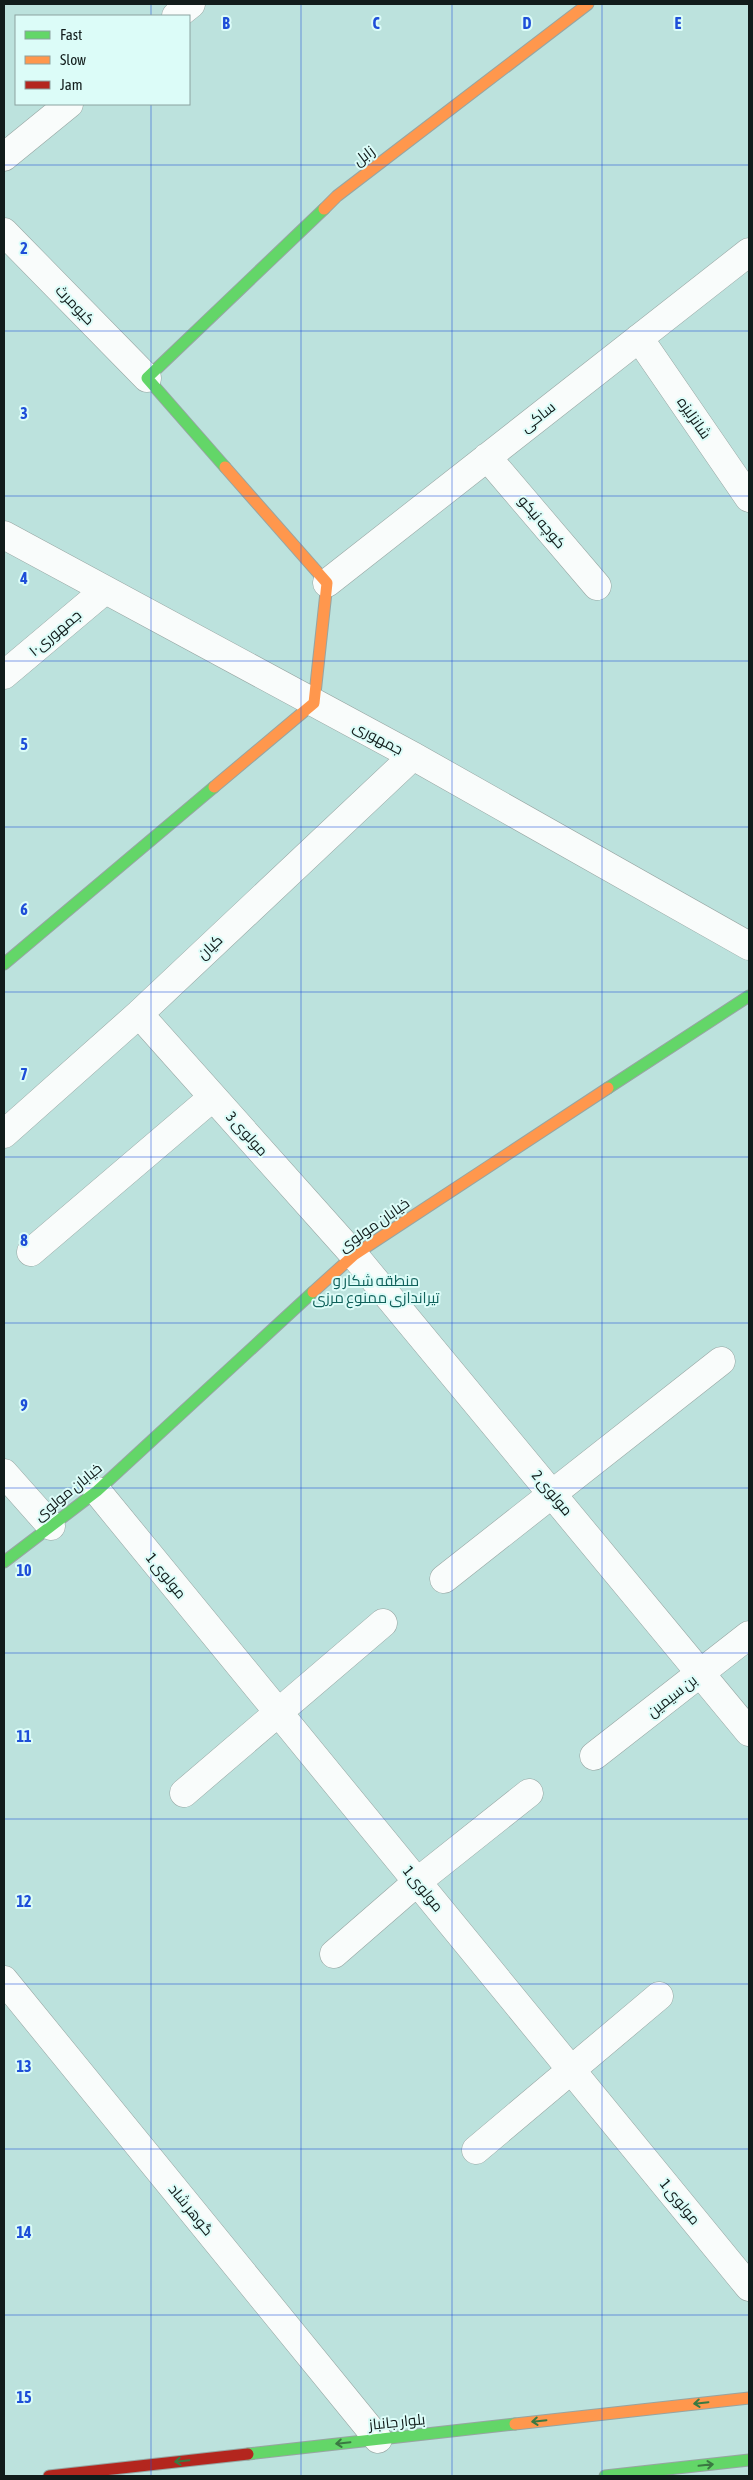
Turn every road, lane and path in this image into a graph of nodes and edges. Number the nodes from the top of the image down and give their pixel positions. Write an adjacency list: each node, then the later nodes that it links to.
1 (191, 4): 3 (street)
2 (588, 4): 9 (main road, زابل)
3 (177, 15)
4 (68, 105): 5 (street)
5 (4, 157)
6 (4, 232): 9 (street, کیومرث)
7 (749, 252): 8 (street, ساکی)
8 (639, 338): 10 (street, ساکی); 11 (street, شانزلیزه)
9 (147, 378): 13 (main road)
10 (487, 457): 13 (street, ساکی); 14 (street, کوچه نیکو)
11 (749, 498)
12 (4, 535): 15 (street, جمهوری)
13 (327, 583): 17 (main road)
14 (597, 586)
15 (105, 590): 16 (street, جمهوری۱۰); 17 (street, جمهوری)
16 (4, 675)
17 (314, 703): 18 (street, جمهوری); 20 (main road)
18 (413, 756): 19 (street, جمهوری); 22 (street, کیان)
19 (749, 946)
20 (4, 964)
21 (749, 996): 26 (main road, خیابان مولوی)
22 (139, 1014): 23 (street, مولوی 3); 24 (street, کیان)
23 (213, 1097): 25 (street); 26 (street, مولوی 3)
24 (4, 1134)
25 (31, 1252)
26 (354, 1255): 29 (main road, خیابان مولوی); 30 (street, مولوی 2)
27 (720, 1361): 30 (street)
28 (4, 1473): 31 (street)
29 (97, 1491): 31 (main road, خیابان مولوی); 37 (street, مولوی 1)
30 (552, 1494): 33 (street); 36 (street, مولوی 2)
31 (51, 1526): 32 (main road, خیابان مولوی)
32 (4, 1562)
33 (444, 1580)
34 (383, 1623): 37 (street)
35 (749, 1635): 36 (street, بن سیمین)
36 (701, 1673): 38 (street, مولوی 2); 39 (street, بن سیمین)
37 (279, 1713): 40 (street); 42 (street, مولوی 1)
38 (749, 1732)
39 (594, 1756)
40 (184, 1793)
41 (528, 1793): 42 (street)
42 (417, 1882): 43 (street); 46 (street, مولوی 1)
43 (334, 1954)
44 (4, 1980): 50 (street, گوهر شاد)
45 (659, 1996): 46 (street)
46 (571, 2070): 47 (street); 48 (street, مولوی 1)
47 (476, 2150)
48 (749, 2288)
49 (749, 2398): 50 (main road, بلوار جانباز, one-way to 50)
50 (378, 2440): 52 (main road, بلوار جانباز, one-way to 52)
51 (749, 2460): 53 (main road, one-way to 51)
52 (49, 2476)
53 (605, 2476)

